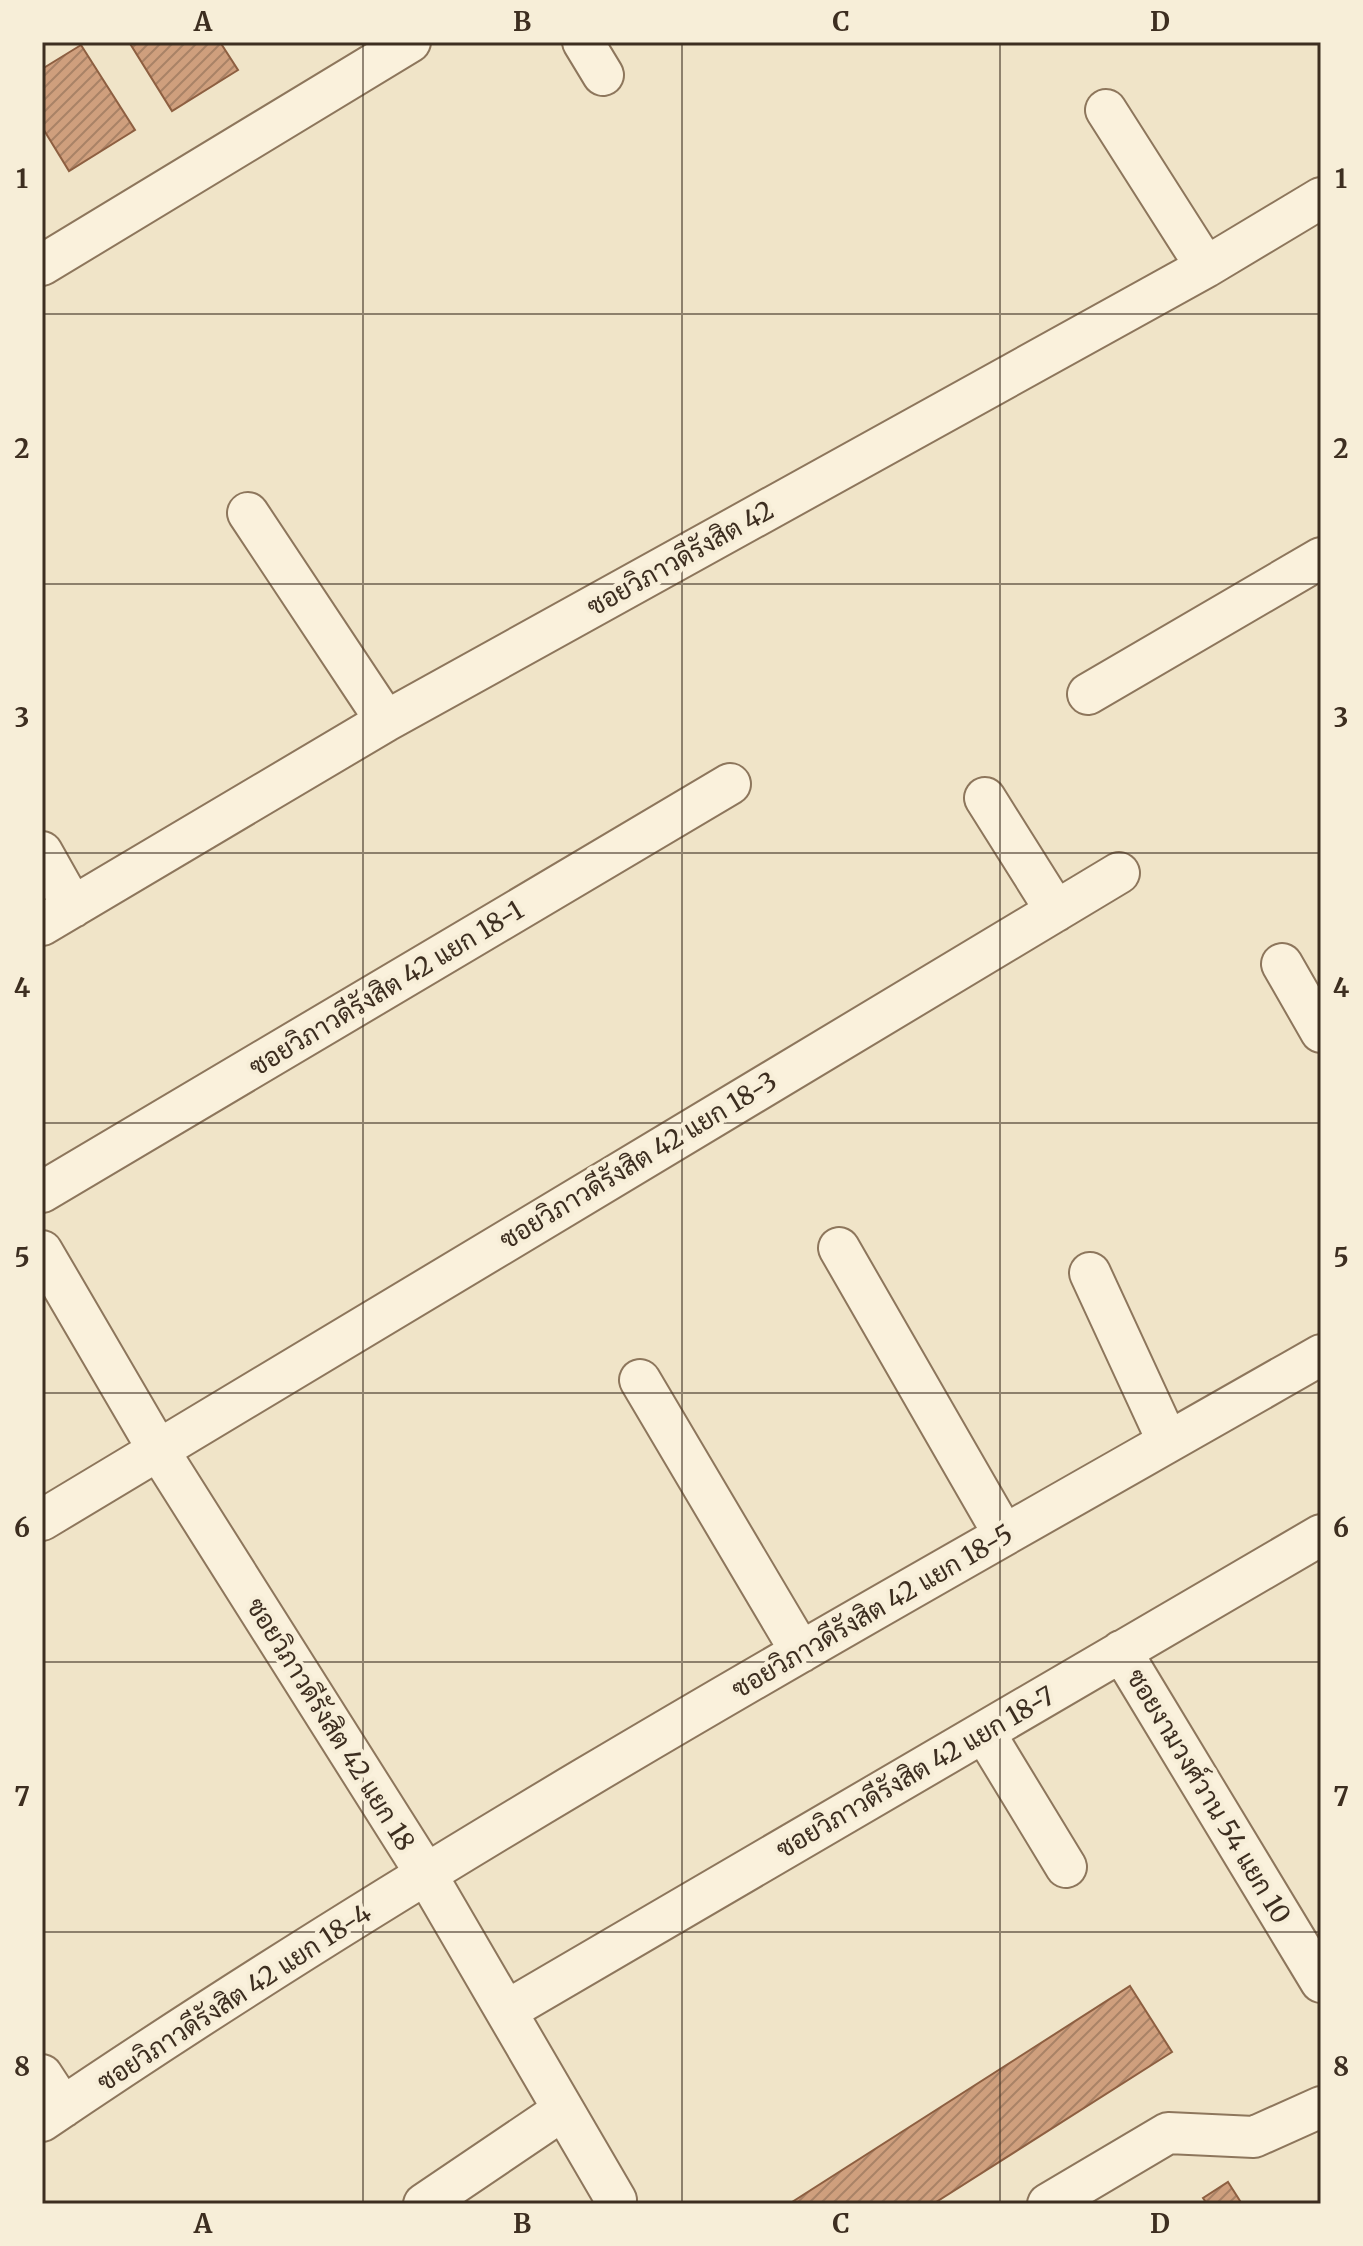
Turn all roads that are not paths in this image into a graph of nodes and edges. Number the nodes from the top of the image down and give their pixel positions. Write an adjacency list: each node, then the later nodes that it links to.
1 (410, 42): 4 (street)
2 (1106, 110): 5 (street)
3 (1321, 198): 5 (street, ซอยวิภาวดีรังสิต 42)
4 (42, 265)
5 (1206, 267): 9 (street, ซอยวิภาวดีรังสิต 42)
6 (248, 513): 9 (street)
7 (1321, 558): 8 (street)
8 (1088, 694)
9 (386, 721): 15 (street, ซอยวิภาวดีรังสิต 42)
10 (730, 784): 18 (street, ซอยวิภาวดีรังสิต 42 แยก 18-1)
11 (985, 798): 14 (street)
12 (42, 852): 15 (street)
13 (1119, 873): 14 (street, ซอยวิภาวดีรังสิต 42 แยก 18-3)
14 (1056, 911): 25 (street, ซอยวิภาวดีรังสิต 42 แยก 18-3)
15 (58, 916)
16 (1282, 964): 17 (street)
17 (1321, 1032)
18 (42, 1192)
19 (839, 1248): 27 (street)
20 (42, 1251): 25 (street, ซอยวิภาวดีรังสิต 42 แยก 18)
21 (1090, 1273): 24 (street)
22 (1321, 1355): 24 (street, ซอยวิภาวดีรังสิต 42 แยก 18-5)
23 (640, 1380): 30 (street)
24 (1168, 1442): 27 (street, ซอยวิภาวดีรังสิต 42 แยก 18-5)
25 (157, 1448): 26 (street, ซอยวิภาวดีรังสิต 42 แยก 18-3); 33 (street, ซอยวิภาวดีรังสิต 42 แยก 18)
26 (42, 1520)
27 (1003, 1533): 30 (street, ซอยวิภาวดีรังสิต 42 แยก 18-5)
28 (1321, 1535): 29 (street, ซอยวิภาวดีรังสิต 42 แยก 18-7)
29 (1121, 1651): 31 (street, ซอยวิภาวดีรังสิต 42 แยก 18-7); 34 (street, ซอยงามวงศ์วาน 54 แยก 10)
30 (801, 1652): 33 (street, ซอยวิภาวดีรังสิต 42 แยก 18-5)
31 (984, 1732): 32 (street); 35 (street, ซอยวิภาวดีรังสิต 42 แยก 18-7)
32 (1066, 1867)
33 (426, 1874): 35 (street, ซอยวิภาวดีรังสิต 42 แยก 18); 36 (street, ซอยวิภาวดีรังสิต 42 แยก 18-4)
34 (1321, 1982)
35 (508, 2010): 38 (street, ซอยวิภาวดีรังสิต 42 แยก 18)
36 (49, 2101)
37 (1321, 2107): 41 (street)
38 (563, 2110): 39 (street, ซอยวิภาวดีรังสิต 42 แยก 18); 40 (street)
39 (616, 2200)
40 (424, 2204)
41 (1048, 2204)

